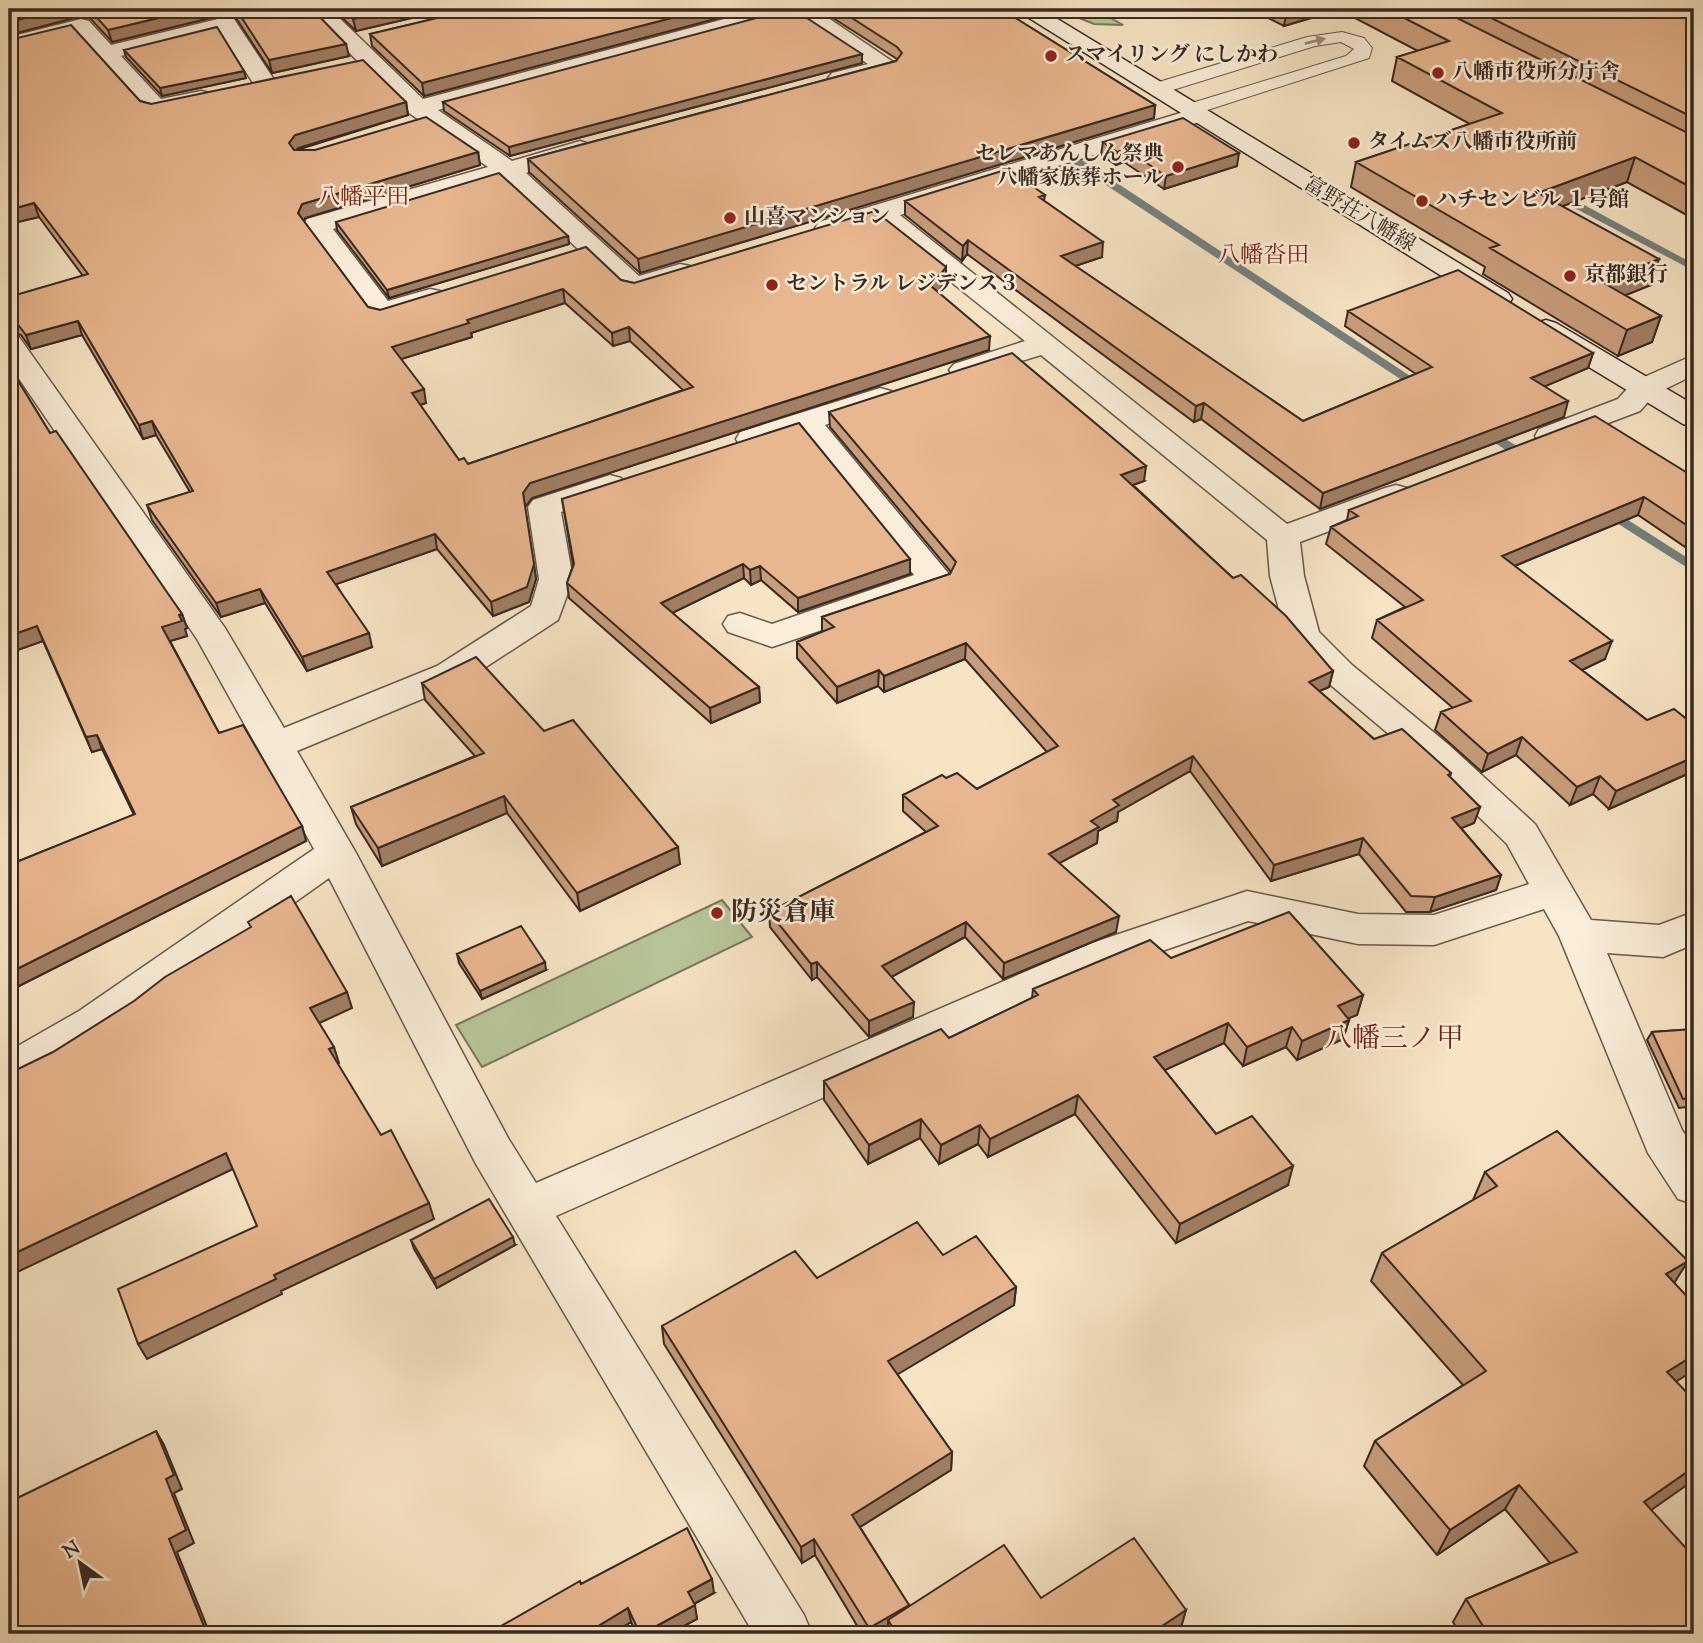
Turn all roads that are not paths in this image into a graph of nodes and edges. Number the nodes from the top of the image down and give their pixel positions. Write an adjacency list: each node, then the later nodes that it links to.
1 (317, 9): 7 (street)
2 (787, 9): 14 (street)
3 (800, 9): 10 (street)
4 (1026, 9): 12 (street, 富野荘八幡線)
5 (9, 44): 6 (street)
6 (106, 53): 11 (street); 11 (street)
7 (371, 62): 8 (street); 14 (street)
8 (344, 68)
9 (292, 79): 11 (street)
10 (821, 83)
11 (265, 84)
12 (1156, 89): 13 (street, 富野荘八幡線); 13 (lane, one-way to 13)
13 (1193, 113): 17 (street); 26 (street, 富野荘八幡線)
14 (419, 117): 16 (street)
15 (598, 144): 16 (street)
16 (506, 169): 19 (street); 22 (street)
17 (880, 212): 18 (street); 23 (street)
18 (800, 236)
19 (593, 248): 20 (street); 21 (street)
20 (566, 256)
21 (710, 263)
22 (448, 292)
23 (1046, 344): 28 (street); 33 (street)
24 (12, 356): 35 (street)
25 (1694, 364): 26 (street)
26 (1644, 388): 27 (street, 富野荘八幡線); 29 (street)
27 (1694, 418)
28 (805, 421): 30 (street); 34 (street)
29 (1526, 446)
30 (727, 447)
31 (635, 477): 35 (street)
32 (1424, 485): 33 (street)
33 (1283, 537): 37 (street)
34 (740, 624)
35 (277, 745): 36 (street)
36 (336, 853): 40 (street); 42 (street)
37 (1553, 891): 39 (street); 42 (street)
38 (1694, 927): 39 (street)
39 (1579, 935): 41 (street)
40 (9, 1072)
41 (1694, 1185)
42 (526, 1208): 43 (street)
43 (782, 1633)

